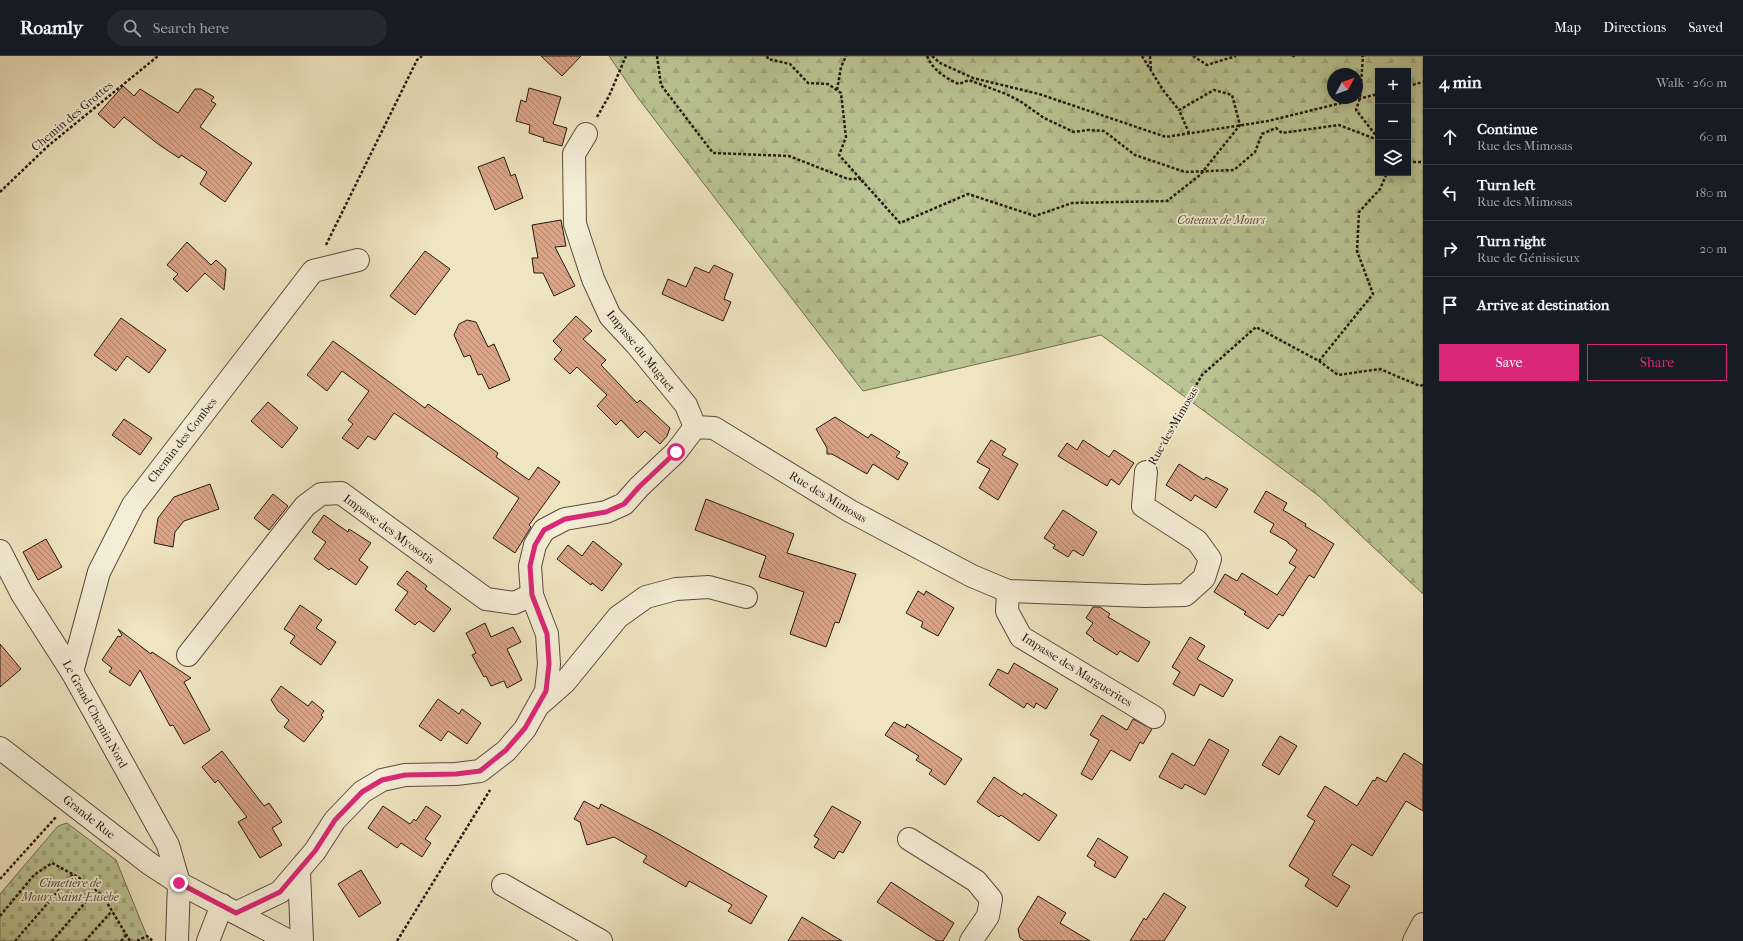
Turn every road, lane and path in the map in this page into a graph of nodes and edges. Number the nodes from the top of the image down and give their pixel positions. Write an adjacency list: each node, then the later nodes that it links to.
1 (158, 56): 39 (path, Chemin des Grottes)
2 (418, 56): 17 (path)
3 (422, 56): 17 (path)
4 (626, 56): 24 (path)
5 (657, 56): 38 (path)
6 (767, 56): 22 (path)
7 (846, 56): 22 (path)
8 (927, 56): 36 (path)
9 (932, 56): 30 (path)
10 (1142, 56): 19 (path)
11 (1150, 56): 19 (path)
12 (1193, 56): 13 (path)
13 (1236, 56)
14 (1292, 56): 15 (path)
15 (1297, 56)
16 (1361, 56): 18 (path)
17 (417, 60): 41 (path)
18 (1362, 68)
19 (1151, 70): 28 (path)
20 (1423, 82): 21 (path)
21 (1411, 85)
22 (837, 90): 38 (path)
23 (1375, 95): 25 (path)
24 (609, 96)
25 (1363, 97)
26 (1336, 104): 29 (path)
27 (1358, 104): 32 (path)
28 (1178, 110): 29 (path); 30 (path)
29 (1240, 125): 30 (path); 36 (path)
30 (1189, 133)
31 (586, 134): 44 (street, Impasse du Muguet)
32 (1375, 135)
33 (1375, 138): 36 (path)
34 (1411, 162): 35 (path)
35 (1423, 162)
36 (1204, 170): 38 (path)
37 (1386, 176): 42 (path)
38 (861, 179)
39 (0, 192)
40 (358, 260): 41 (street)
41 (313, 271): 51 (street, Chemin des Combes)
42 (1319, 361): 43 (path, Rue des Mimosas); 45 (path, Rue des Mimosas)
43 (1423, 385)
44 (695, 427): 47 (street, Rue des Mimosas); 48 (street)
45 (1146, 472): 47 (street, Rue des Mimosas)
46 (0, 551): 51 (street, Le Grand Chemin Nord)
47 (1008, 591): 53 (street, Impasse des Marguerites)
48 (532, 595): 50 (street, Impasse des Myosotis); 52 (street)
49 (746, 596): 52 (street)
50 (188, 655)
51 (72, 672): 61 (street, Le Grand Chemin Nord)
52 (539, 704): 58 (street)
53 (1154, 717)
54 (0, 748): 56 (street, Grande Rue)
55 (494, 785): 80 (path)
56 (69, 802): 60 (path); 61 (street, Grande Rue)
57 (909, 839): 82 (street)
58 (298, 871): 64 (street); 79 (street)
59 (73, 874): 63 (path); 66 (path); 69 (path)
60 (0, 879)
61 (179, 883): 64 (street, Grande Rue); 76 (street, Le Grand Chemin Nord)
62 (503, 885): 81 (street)
63 (96, 890): 65 (path); 70 (path)
64 (229, 909): 77 (street); 78 (street, Grande Rue)
65 (112, 911): 68 (path); 71 (path)
66 (0, 916)
67 (1423, 924): 83 (street)
68 (126, 935): 72 (path); 73 (path)
69 (15, 941)
70 (52, 941)
71 (86, 941)
72 (121, 941)
73 (130, 941)
74 (137, 941): 75 (path)
75 (153, 941)
76 (177, 941)
77 (208, 941)
78 (289, 941)
79 (302, 941)
80 (397, 941)
81 (601, 941)
82 (971, 941)
83 (1414, 941)

